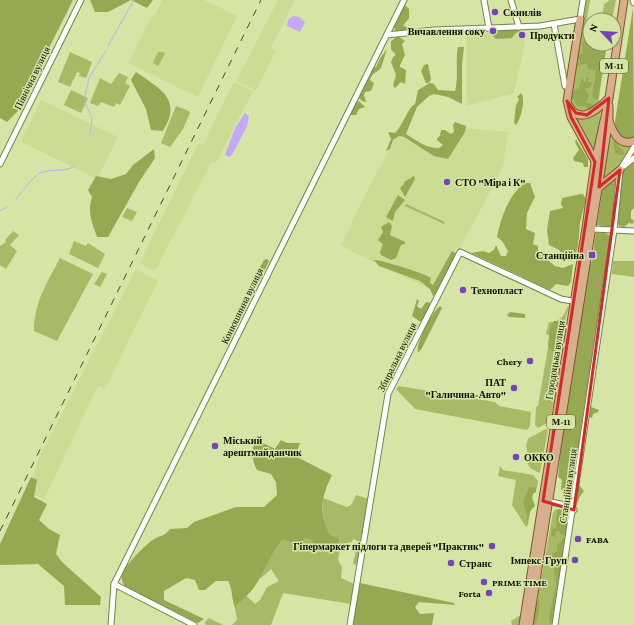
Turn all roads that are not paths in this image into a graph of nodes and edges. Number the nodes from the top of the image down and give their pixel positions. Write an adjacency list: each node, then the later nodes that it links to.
1 (81, 0): 20 (street, Північна вулиця)
2 (404, 0): 11 (street, Конюшинна вулиця)
3 (484, 0): 10 (street)
4 (511, 0): 9 (street)
5 (583, 0): 7 (street)
6 (624, 0): 13 (main road, Городоцька вулиця / М-11)
7 (580, 19): 8 (street); 14 (main road)
8 (554, 24): 9 (street); 12 (street)
9 (519, 27): 10 (street)
10 (489, 28): 11 (street)
11 (387, 35): 29 (street, Конюшинна вулиця)
12 (565, 86)
13 (609, 98): 14 (main road); 15 (main road, Городоцька вулиця / М-11); 19 (main road, Городоцька вулиця / М-11)
14 (567, 101): 19 (main road)
15 (609, 119): 16 (main road); 22 (main road, Городоцька вулиця / М-11)
16 (634, 141)
17 (634, 147): 21 (street)
18 (634, 158): 21 (street)
19 (595, 162): 26 (main road, Городоцька вулиця / М-11)
20 (0, 164)
21 (620, 170): 22 (main road); 24 (street, Станційна вулиця)
22 (598, 188): 23 (main road, Городоцька вулиця / М-11)
23 (593, 229): 24 (street); 26 (main road, Городоцька вулиця / М-11)
24 (614, 230): 25 (street); 28 (street, Станційна вулиця)
25 (634, 230)
26 (578, 302): 27 (main road, Городоцька вулиця / М-11); 32 (street, Збиральна вулиця)
27 (546, 501): 28 (street); 33 (main road, Городоцька вулиця / М-11); 34 (main road, Городоцька вулиця / М-11)
28 (574, 510): 35 (street, Станційна вулиця)
29 (114, 584): 30 (street, Конюшинна вулиця); 31 (street)
30 (111, 625)
31 (194, 625)
32 (350, 625)
33 (523, 625)
34 (529, 625)
35 (555, 625)

